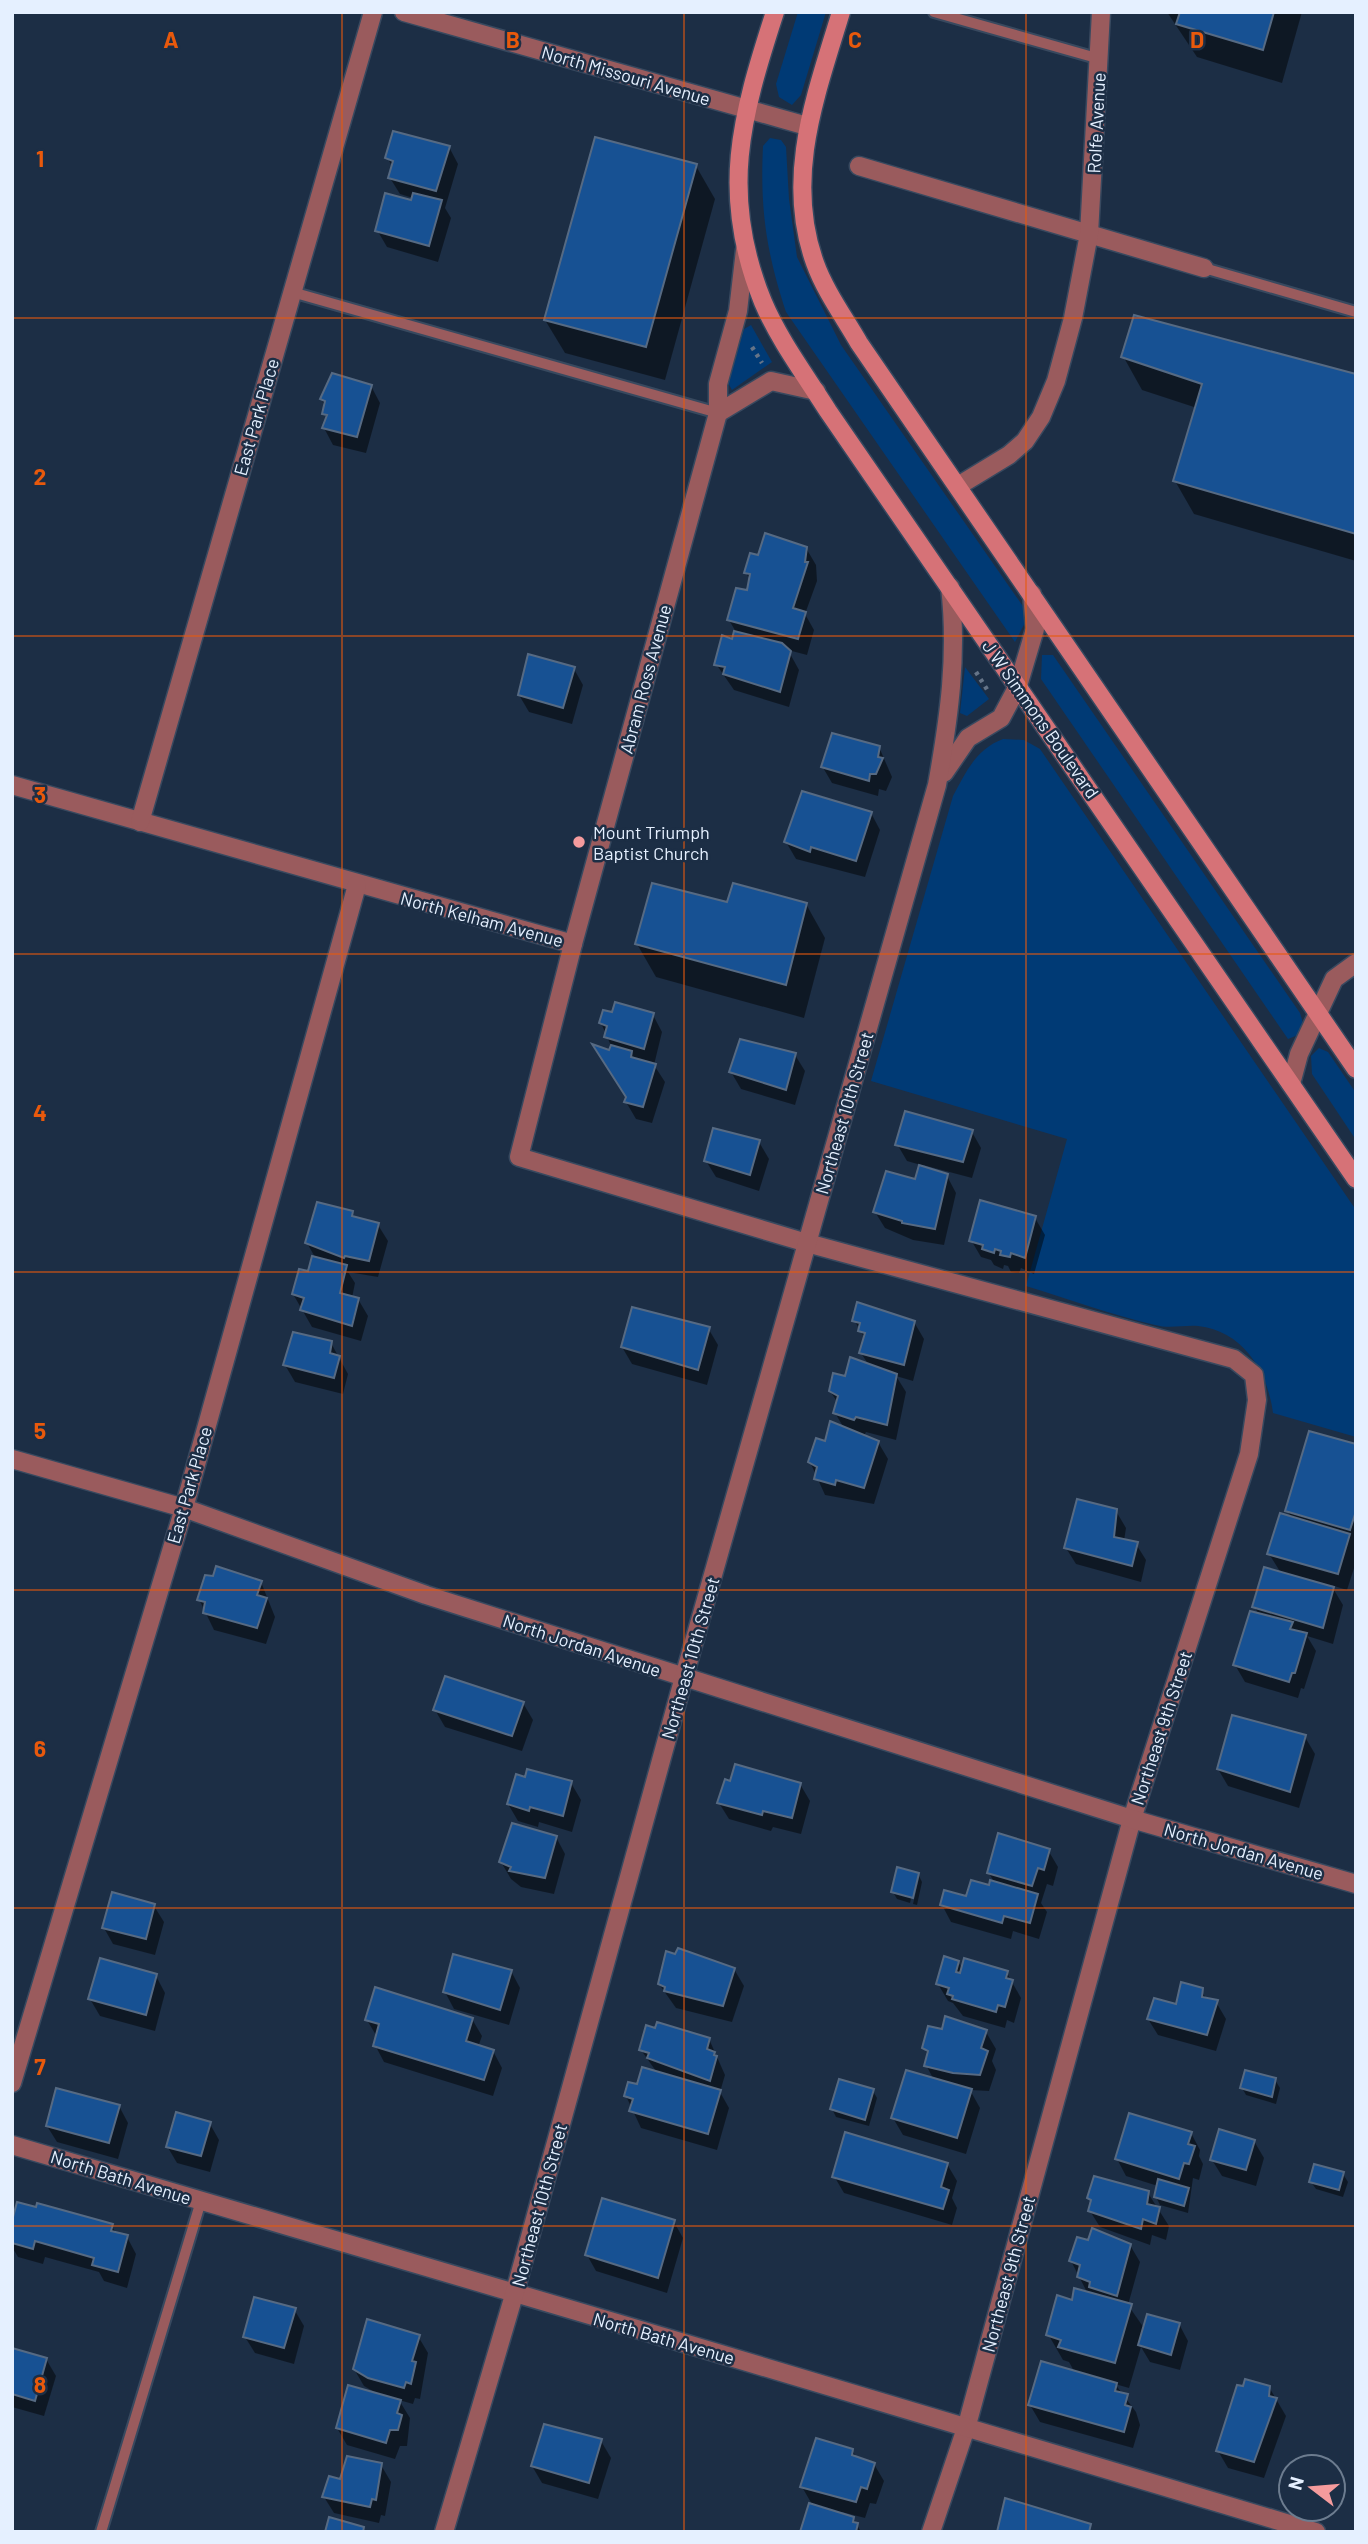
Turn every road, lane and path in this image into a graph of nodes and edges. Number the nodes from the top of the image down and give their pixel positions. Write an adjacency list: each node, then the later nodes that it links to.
1 (373, 12): 14 (street, East Park Place)
2 (404, 12): 8 (street, North Missouri Avenue)
3 (775, 12): 8 (main road)
4 (841, 12): 9 (main road)
5 (934, 12): 7 (lane)
6 (1101, 12): 7 (street, Rolfe Avenue)
7 (1100, 59): 11 (street, Rolfe Avenue)
8 (747, 109): 9 (street, North Missouri Avenue); 12 (main road)
9 (807, 126): 20 (main road)
10 (859, 166): 11 (street)
11 (1089, 234): 13 (street); 20 (street)
12 (745, 250): 18 (main road, J W Simmons Boulevard); 19 (street, Abram Ross Avenue)
13 (1204, 268): 15 (lane)
14 (292, 292): 19 (lane); 28 (street, East Park Place)
15 (1356, 312)
16 (748, 342): 17 (path)
17 (767, 369)
18 (816, 391): 19 (street); 21 (main road, J W Simmons Boulevard)
19 (718, 413): 30 (street, Abram Ross Avenue)
20 (958, 486): 22 (main road)
21 (950, 587): 24 (main road, J W Simmons Boulevard); 27 (street, Northeast 10th Street)
22 (1032, 594): 24 (street, Northeast 10th Street); 32 (main road)
23 (971, 666): 25 (path, J W Simmons Boulevard)
24 (1018, 686): 27 (street, Northeast 10th Street); 34 (main road, J W Simmons Boulevard)
25 (988, 691)
26 (12, 785): 28 (street, North Kelham Avenue)
27 (937, 785): 36 (street, Northeast 10th Street)
28 (140, 822): 29 (street, North Kelham Avenue)
29 (357, 885): 30 (street, North Kelham Avenue); 38 (street, East Park Place)
30 (573, 944): 36 (street, North Kelham Avenue)
31 (1356, 962): 32 (street)
32 (1319, 1015): 33 (main road); 34 (street)
33 (1356, 1069)
34 (1291, 1084): 35 (main road, J W Simmons Boulevard)
35 (1356, 1179)
36 (807, 1243): 39 (street, Northeast 10th Street); 40 (street, Northeast 9th Street)
37 (12, 1459): 38 (street, North Jordan Avenue)
38 (184, 1508): 39 (street, North Jordan Avenue); 42 (street, East Park Place)
39 (684, 1677): 40 (street, North Jordan Avenue); 45 (street, Northeast 10th Street)
40 (1132, 1819): 41 (street, North Jordan Avenue); 46 (street, Northeast 9th Street)
41 (1356, 1884)
42 (12, 2083)
43 (12, 2145): 44 (street, North Bath Avenue)
44 (201, 2201): 45 (street, North Bath Avenue); 47 (lane)
45 (514, 2295): 46 (street, North Bath Avenue); 48 (street, Northeast 10th Street)
46 (967, 2425): 49 (street, Northeast 9th Street); 50 (street, North Bath Avenue)
47 (101, 2532)
48 (444, 2532)
49 (931, 2532)
50 (1316, 2532)

